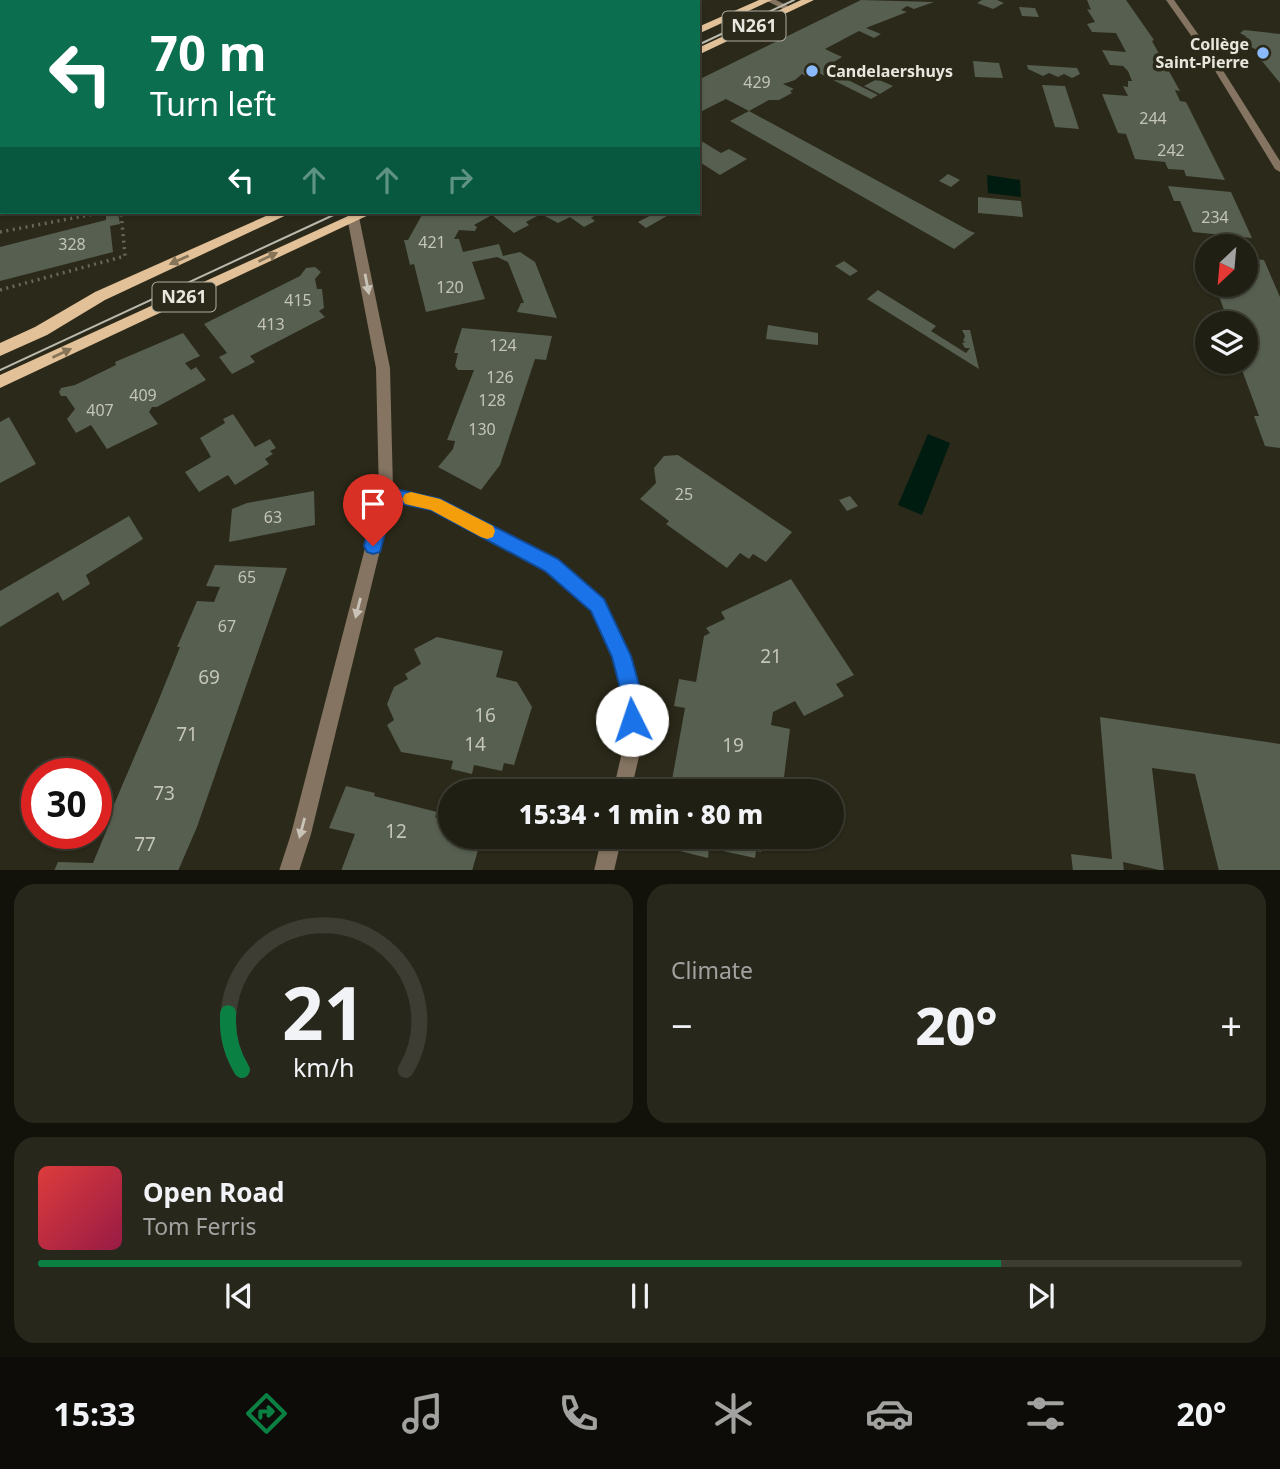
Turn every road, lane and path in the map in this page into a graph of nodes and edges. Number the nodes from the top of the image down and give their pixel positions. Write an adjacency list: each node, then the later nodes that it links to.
1 (768, 0): 4 (street); 5 (main road, N261)
2 (809, 0): 4 (main road, N261)
3 (1170, 0): 7 (street)
4 (790, 9): 6 (main road, N261)
5 (700, 30)
6 (700, 51)
7 (1280, 169)
8 (94, 214): 12 (path)
9 (121, 214): 13 (path)
10 (282, 214): 14 (main road, N261, one-way to 14)
11 (359, 214): 15 (main road, N261, one-way to 11); 16 (street, one-way to 16)
12 (0, 232)
13 (0, 290)
14 (0, 349)
15 (0, 382)
16 (386, 494): 17 (street); 19 (street, one-way to 19)
17 (625, 779)
18 (609, 849): 20 (street)
19 (289, 870)
20 (604, 870)

